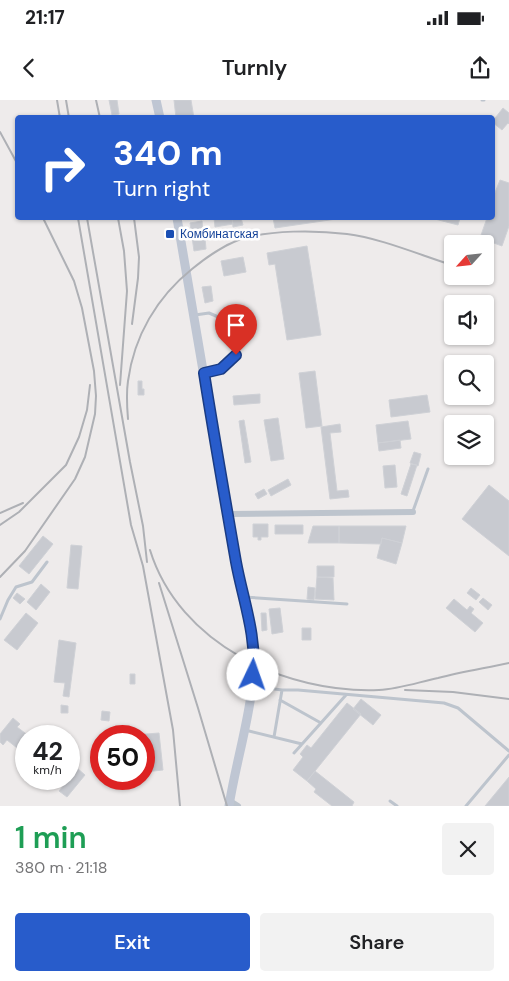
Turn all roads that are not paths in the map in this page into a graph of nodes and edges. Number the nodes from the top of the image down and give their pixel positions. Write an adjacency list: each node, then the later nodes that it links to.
1 (156, 100): 2 (main road)
2 (159, 115)
3 (177, 220): 4 (main road)
4 (194, 315): 5 (main road); 5 (lane)
5 (204, 373): 8 (main road)
6 (428, 469): 7 (lane)
7 (413, 512): 8 (street)
8 (228, 514): 10 (main road)
9 (47, 562): 12 (lane)
10 (243, 597): 11 (lane); 13 (main road)
11 (347, 604)
12 (0, 619)
13 (252, 686): 14 (lane); 18 (main road)
14 (282, 690): 15 (lane); 16 (lane)
15 (346, 695): 17 (lane); 21 (lane)
16 (280, 700): 17 (lane); 19 (lane)
17 (321, 724): 20 (lane)
18 (244, 730): 19 (lane); 24 (main road)
19 (274, 737): 20 (lane)
20 (302, 744): 22 (lane)
21 (508, 750): 26 (lane)
22 (294, 753)
23 (390, 801): 25 (lane)
24 (233, 804)
25 (397, 806)
26 (466, 806)

